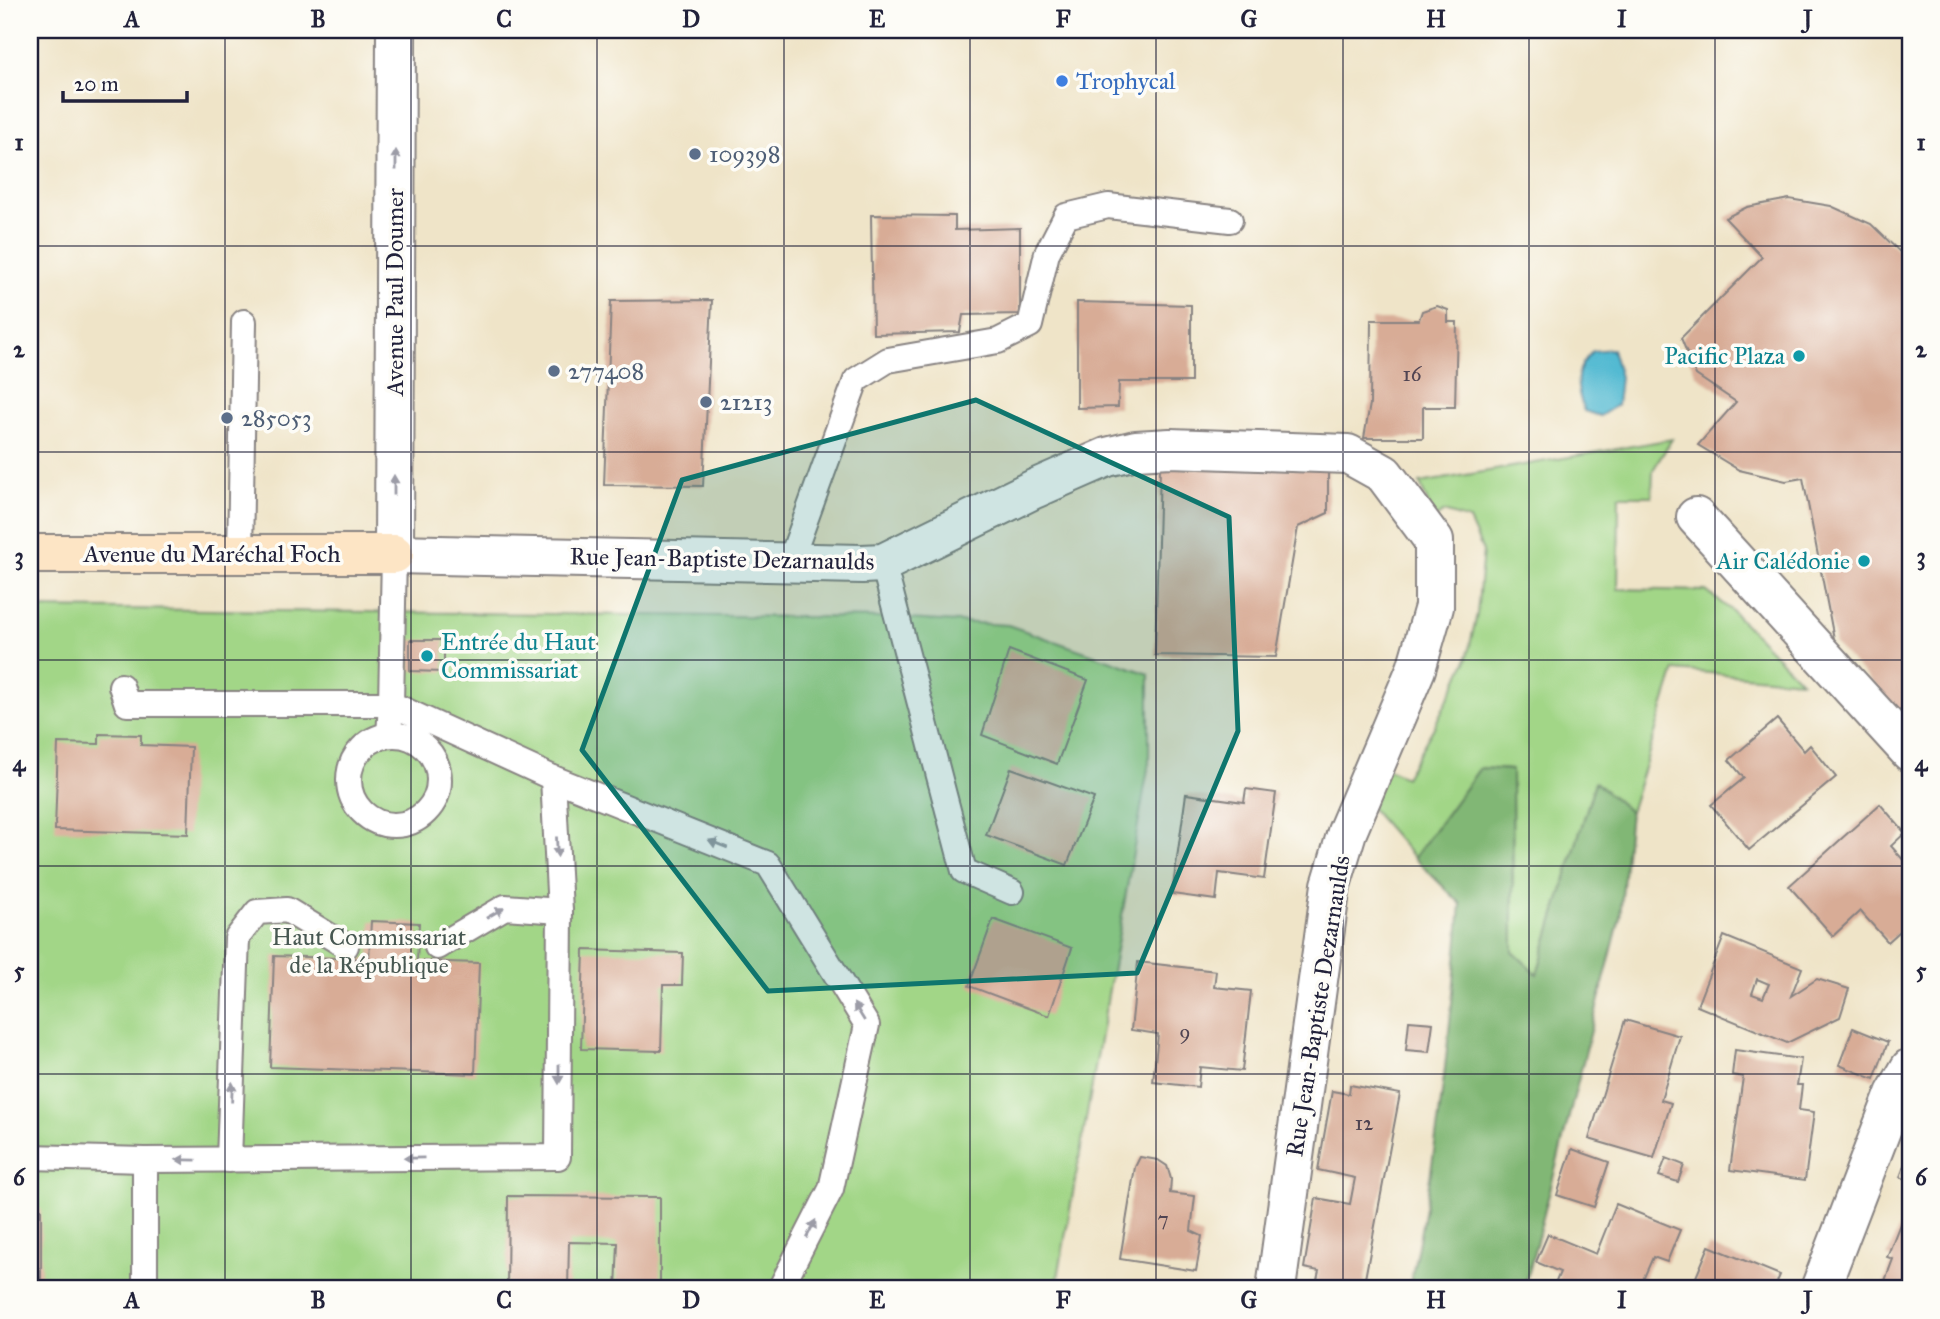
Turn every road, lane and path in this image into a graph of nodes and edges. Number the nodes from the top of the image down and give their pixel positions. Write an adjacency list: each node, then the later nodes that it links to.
1 (396, 30): 7 (street, Avenue Paul Doumer, one-way to 1)
2 (1230, 220): 8 (lane)
3 (244, 322): 6 (lane)
4 (1696, 517): 13 (street)
5 (30, 554): 6 (street, Avenue du Maréchal Foch)
6 (240, 554): 7 (street, Avenue du Maréchal Foch)
7 (394, 554): 8 (street, Rue Jean-Baptiste Dezarnaulds); 11 (lane)
8 (790, 562): 9 (street, Rue Jean-Baptiste Dezarnaulds)
9 (883, 563): 15 (lane); 25 (street, Rue Jean-Baptiste Dezarnaulds)
10 (121, 685): 11 (lane)
11 (391, 704): 12 (lane); 14 (lane)
12 (389, 735)
13 (1910, 752)
14 (553, 778): 16 (lane, one-way to 16); 24 (lane, one-way to 14)
15 (1012, 892)
16 (560, 911): 18 (lane, one-way to 16); 22 (lane, one-way to 22)
17 (346, 946): 22 (lane, one-way to 17)
18 (437, 947)
19 (1910, 1068): 26 (street)
20 (30, 1157): 21 (lane)
21 (145, 1160): 22 (lane, one-way to 21); 23 (lane)
22 (229, 1160)
23 (145, 1289)
24 (780, 1289)
25 (1276, 1289)
26 (1820, 1289)

